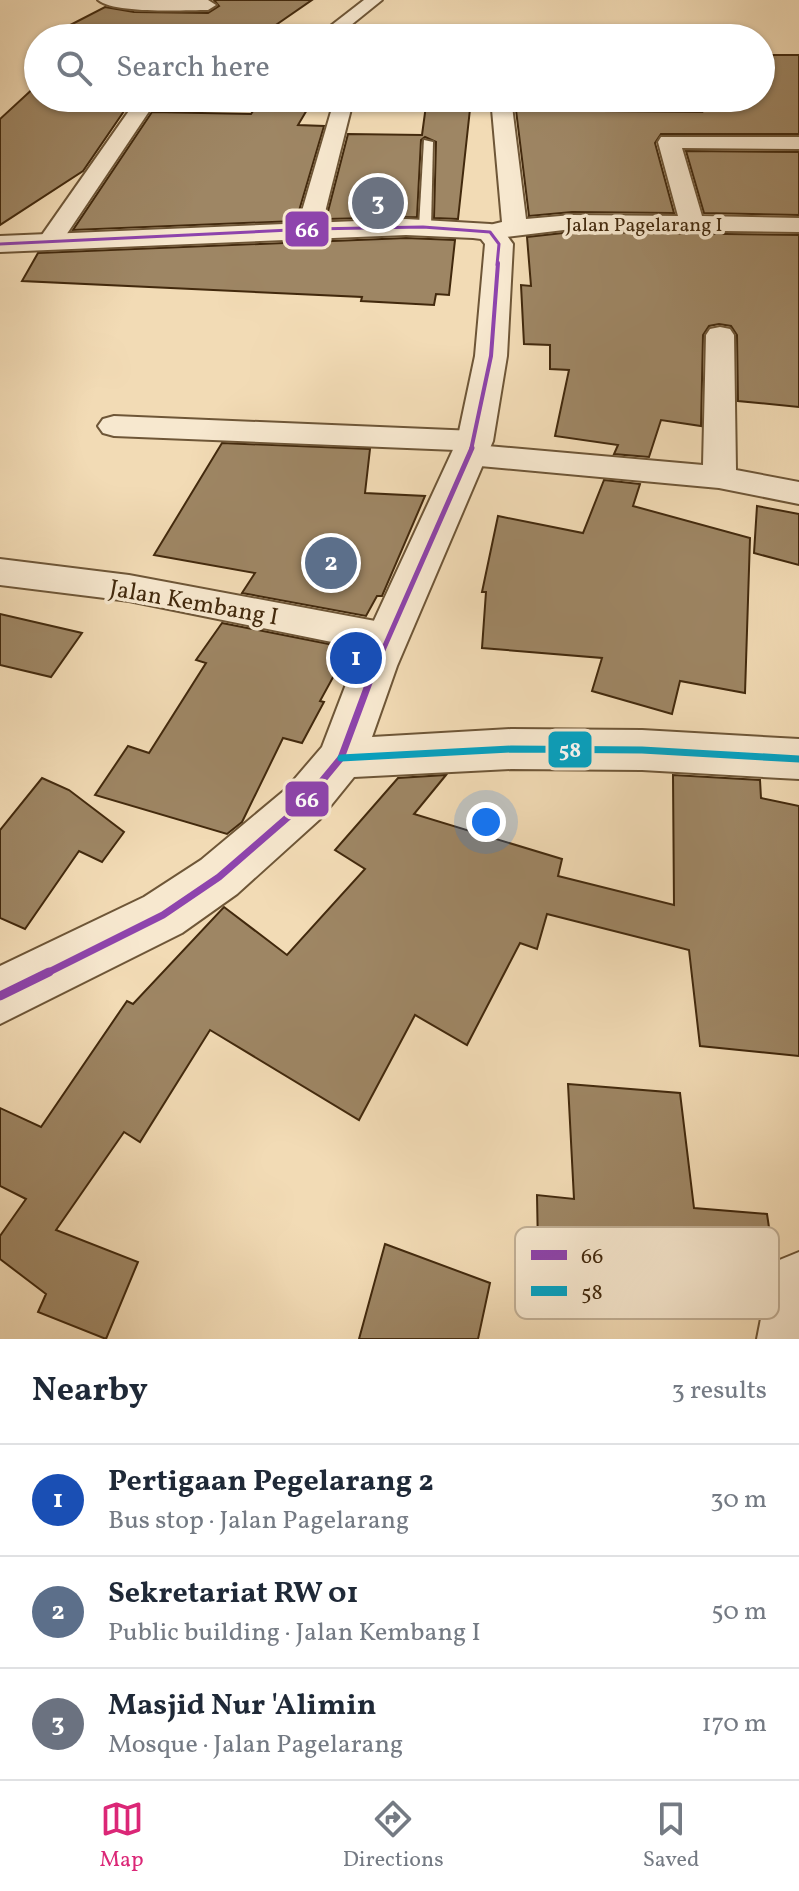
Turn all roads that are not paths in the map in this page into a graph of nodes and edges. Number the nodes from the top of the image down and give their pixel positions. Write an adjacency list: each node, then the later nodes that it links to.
1 (106, 0): 3 (street)
2 (374, 0): 4 (street)
3 (203, 9)
4 (342, 24)
5 (138, 112): 15 (street)
6 (340, 112): 13 (street)
7 (501, 112): 14 (street)
8 (428, 142): 12 (lane)
9 (799, 143): 10 (street)
10 (692, 224): 11 (street, Jalan Pagelarang I); 14 (street, Jalan Pagelarang I)
11 (799, 225)
12 (425, 227): 13 (street); 14 (street)
13 (309, 228): 15 (street)
14 (502, 229): 19 (street)
15 (49, 242): 16 (street)
16 (0, 244)
17 (720, 335): 20 (street)
18 (114, 426): 19 (street)
19 (472, 448): 20 (street); 23 (street)
20 (719, 477): 21 (street)
21 (799, 493)
22 (0, 572): 23 (street, Jalan Kembang I)
23 (386, 638): 24 (street)
24 (341, 758): 25 (street); 26 (street)
25 (799, 759)
26 (0, 996)
27 (799, 1283): 28 (street)
28 (789, 1339)

